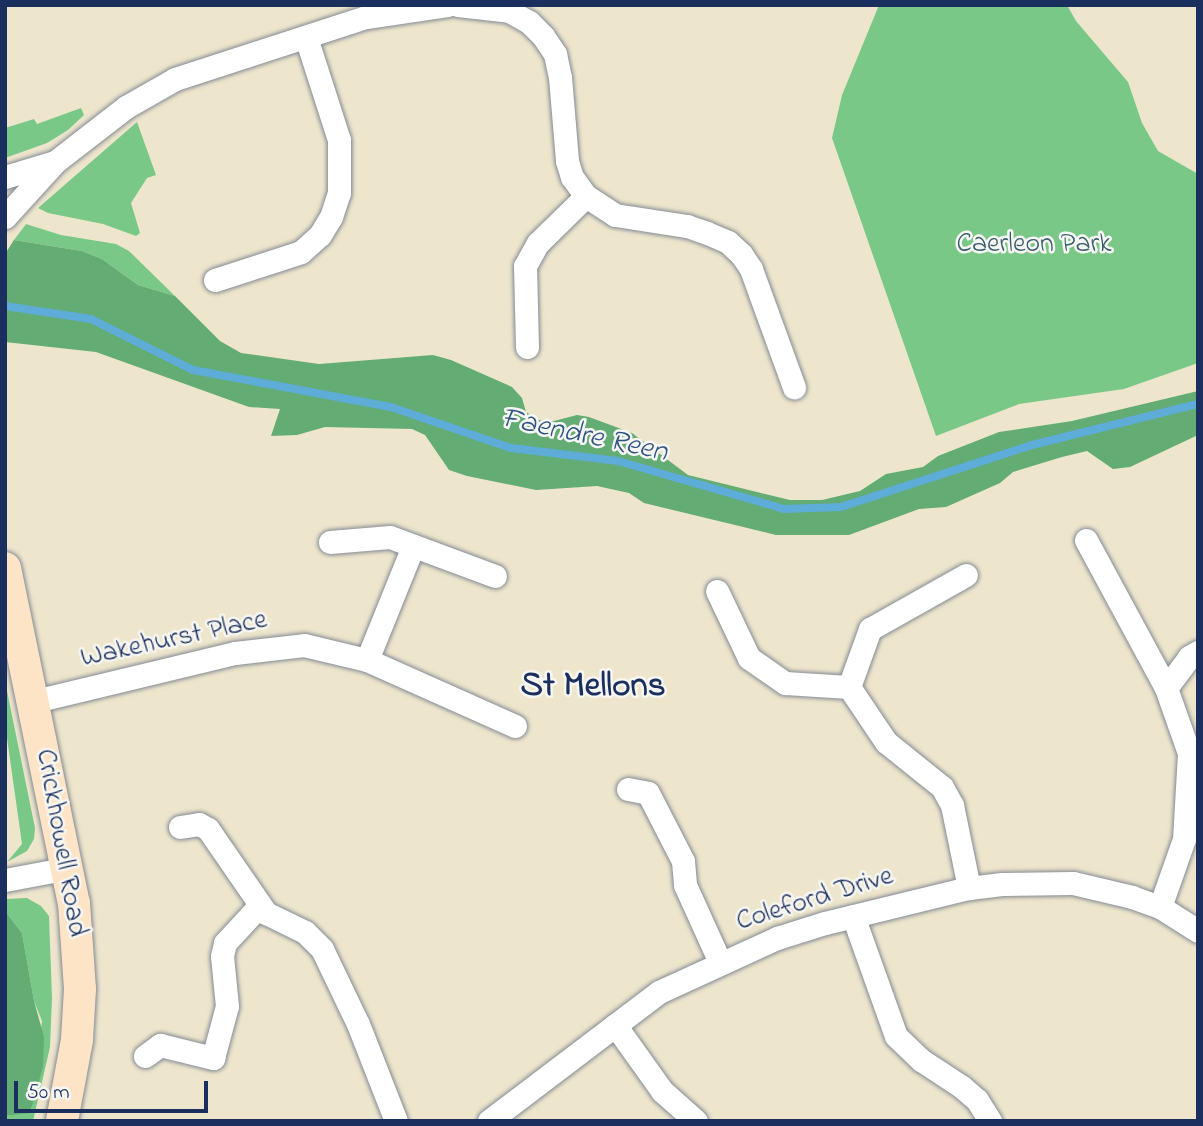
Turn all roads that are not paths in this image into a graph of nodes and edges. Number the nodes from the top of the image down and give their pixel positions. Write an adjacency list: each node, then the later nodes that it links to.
1 (447, 5): 3 (street)
2 (458, 5): 7 (street)
3 (413, 7): 4 (street)
4 (306, 37): 5 (street); 9 (street)
5 (55, 162): 6 (street); 8 (street)
6 (5, 177)
7 (586, 196): 10 (street); 11 (street)
8 (5, 218)
9 (215, 280)
10 (527, 347)
11 (794, 387)
12 (1086, 540): 22 (street)
13 (330, 542): 14 (street)
14 (413, 546): 17 (street); 20 (street)
15 (5, 568): 23 (street, Crickhowell Road)
16 (966, 575): 21 (street)
17 (495, 576)
18 (717, 591): 21 (street)
19 (1198, 652): 22 (street)
20 (368, 660): 23 (street, Wakehurst Place); 24 (street, Wakehurst Place)
21 (849, 687): 29 (street)
22 (1166, 688): 31 (street)
23 (35, 701): 27 (street, Crickhowell Road)
24 (515, 726)
25 (628, 789): 34 (street)
26 (180, 827): 30 (street)
27 (69, 868): 28 (street); 37 (street, Crickhowell Road)
28 (5, 880)
29 (969, 888): 31 (street, Coleford Drive); 32 (street, Coleford Drive)
30 (259, 906): 36 (street); 38 (street)
31 (1160, 907): 33 (street, Coleford Drive)
32 (853, 916): 34 (street, Coleford Drive); 41 (street)
33 (1198, 930)
34 (720, 962): 35 (street, Coleford Drive)
35 (615, 1025): 39 (street, Coleford Drive); 40 (street)
36 (145, 1056)
37 (62, 1121)
38 (396, 1121)
39 (489, 1121)
40 (696, 1121)
41 (990, 1121)

